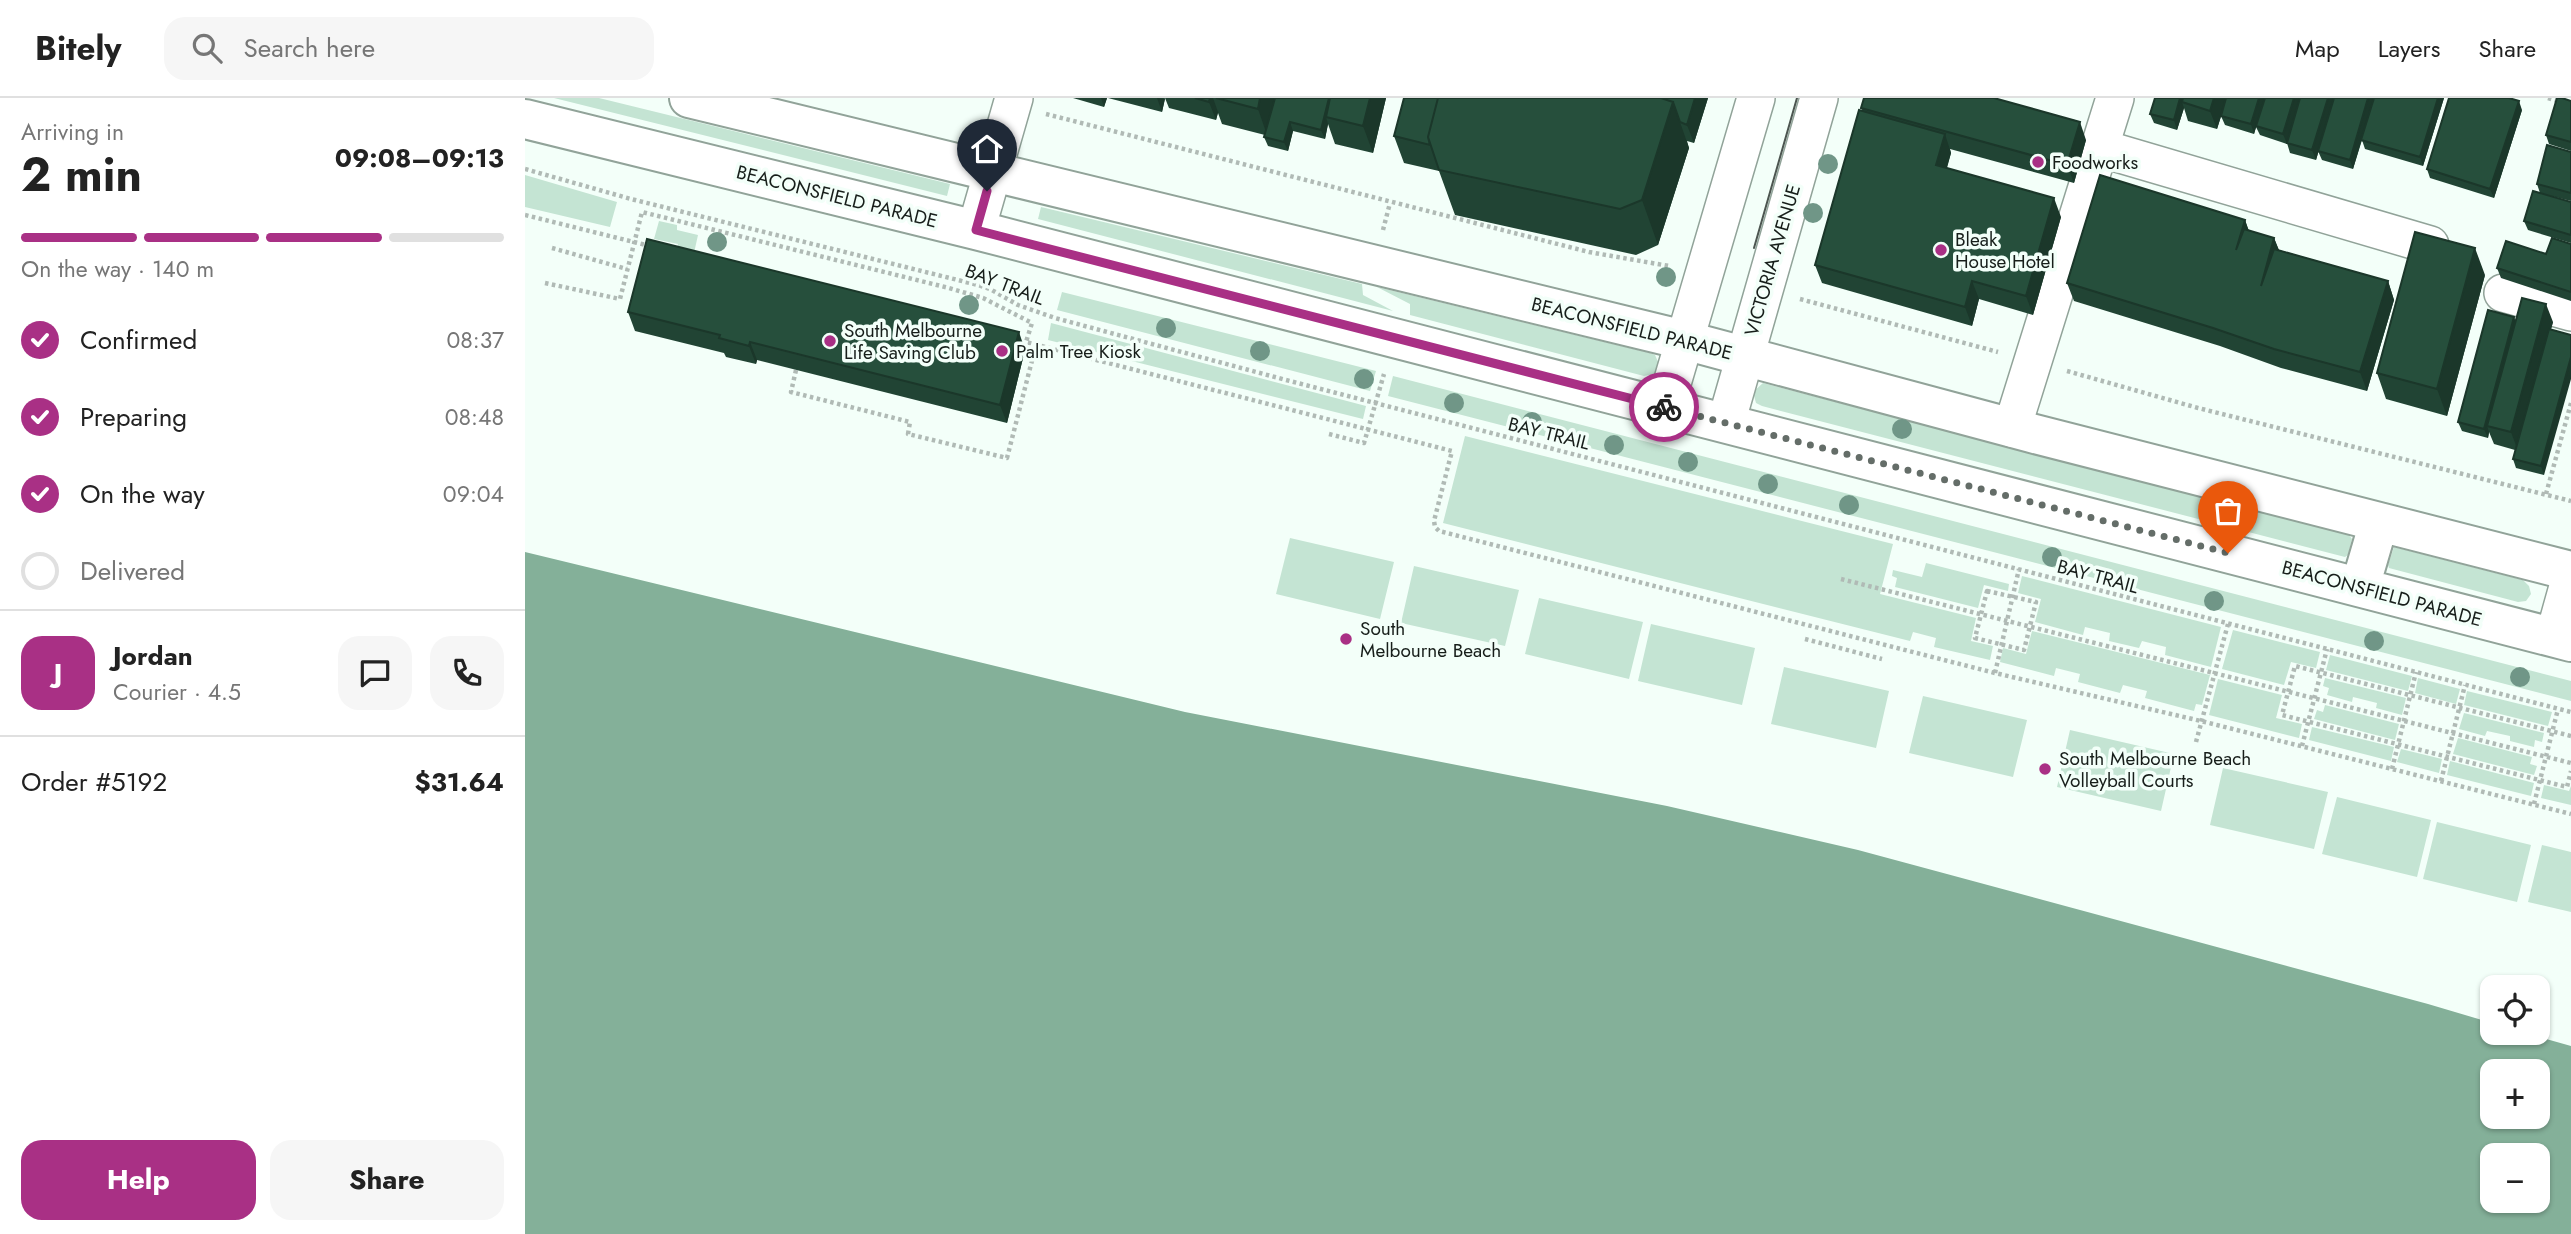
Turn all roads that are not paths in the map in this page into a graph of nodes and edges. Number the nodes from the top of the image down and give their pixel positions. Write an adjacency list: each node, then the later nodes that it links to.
1 (689, 98): 8 (main road, BEACONSFIELD PARADE)
2 (1014, 98): 8 (street)
3 (1756, 98): 13 (street)
4 (1819, 98): 14 (street, VICTORIA AVENUE)
5 (2115, 98): 7 (street)
6 (525, 119): 9 (main road, BEACONSFIELD PARADE)
7 (2100, 148): 10 (street); 17 (street)
8 (992, 172): 9 (street); 13 (main road, BEACONSFIELD PARADE)
9 (976, 230): 15 (main road, BEACONSFIELD PARADE)
10 (2430, 245)
11 (2503, 293): 12 (street)
12 (2571, 312)
13 (1684, 340): 14 (main road, BEACONSFIELD PARADE); 15 (street)
14 (1745, 356): 16 (street, VICTORIA AVENUE); 17 (main road, BEACONSFIELD PARADE)
15 (1665, 407): 16 (main road, BEACONSFIELD PARADE)
16 (1726, 423): 20 (main road, BEACONSFIELD PARADE)
17 (2012, 428): 18 (main road, BEACONSFIELD PARADE)
18 (2379, 522): 19 (main road, BEACONSFIELD PARADE); 20 (main road)
19 (2571, 574): 21 (street)
20 (2360, 587): 21 (main road, BEACONSFIELD PARADE)
21 (2562, 639)

